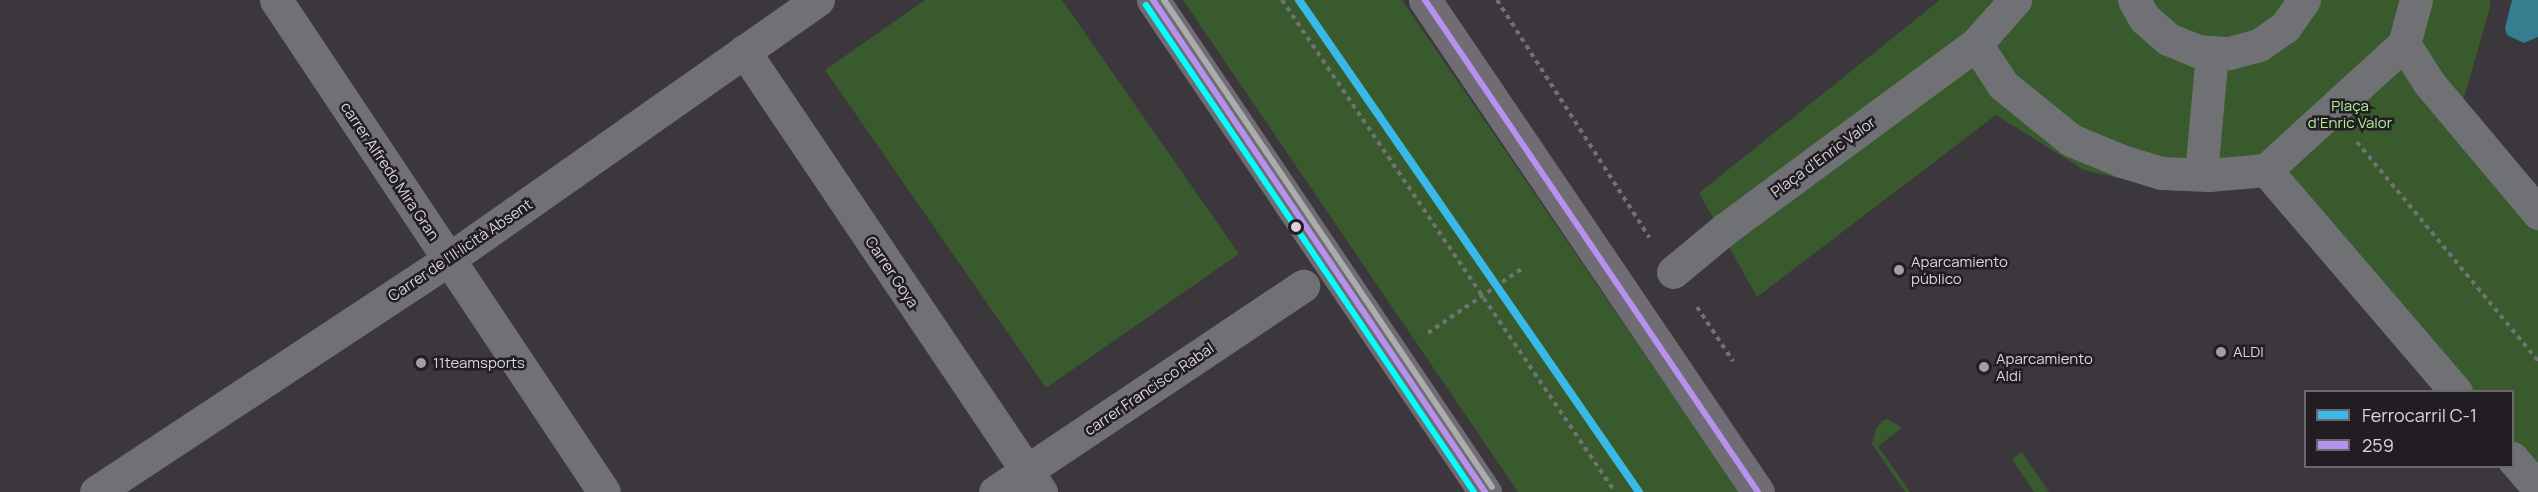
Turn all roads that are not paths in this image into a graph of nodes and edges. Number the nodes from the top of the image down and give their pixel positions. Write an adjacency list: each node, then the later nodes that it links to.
1 (276, 0): 16 (street, carrer Alfredo Mira Gran)
2 (818, 0): 11 (street, Carrer de l'Il·licità Absent)
3 (1153, 0): 26 (highway)
4 (1425, 0): 27 (highway)
5 (2015, 0): 9 (street, Plaça d'Enric Valor)
6 (2134, 0): 12 (street)
7 (2304, 0): 12 (street)
8 (2416, 0): 10 (street)
9 (1976, 44): 14 (street); 17 (street, Plaça d'Enric Valor)
10 (2404, 44): 13 (street); 15 (street)
11 (744, 51): 16 (street, Carrer de l'Il·licità Absent); 21 (street, Carrer Goya)
12 (2212, 52): 14 (street)
13 (2266, 170): 14 (street); 19 (street)
14 (2201, 174)
15 (2538, 213)
16 (449, 259): 23 (street, Carrer de l'Il·licità Absent); 24 (street, carrer Alfredo Mira Gran)
17 (1673, 272)
18 (1303, 286): 21 (street, carrer Francisco Rabal)
19 (2454, 390)
20 (2514, 460): 22 (street)
21 (1034, 482): 25 (street, carrer Francisco Rabal)
22 (2538, 488)
23 (96, 492)
24 (604, 492)
25 (995, 492)
26 (1485, 492)
27 (1758, 492)

